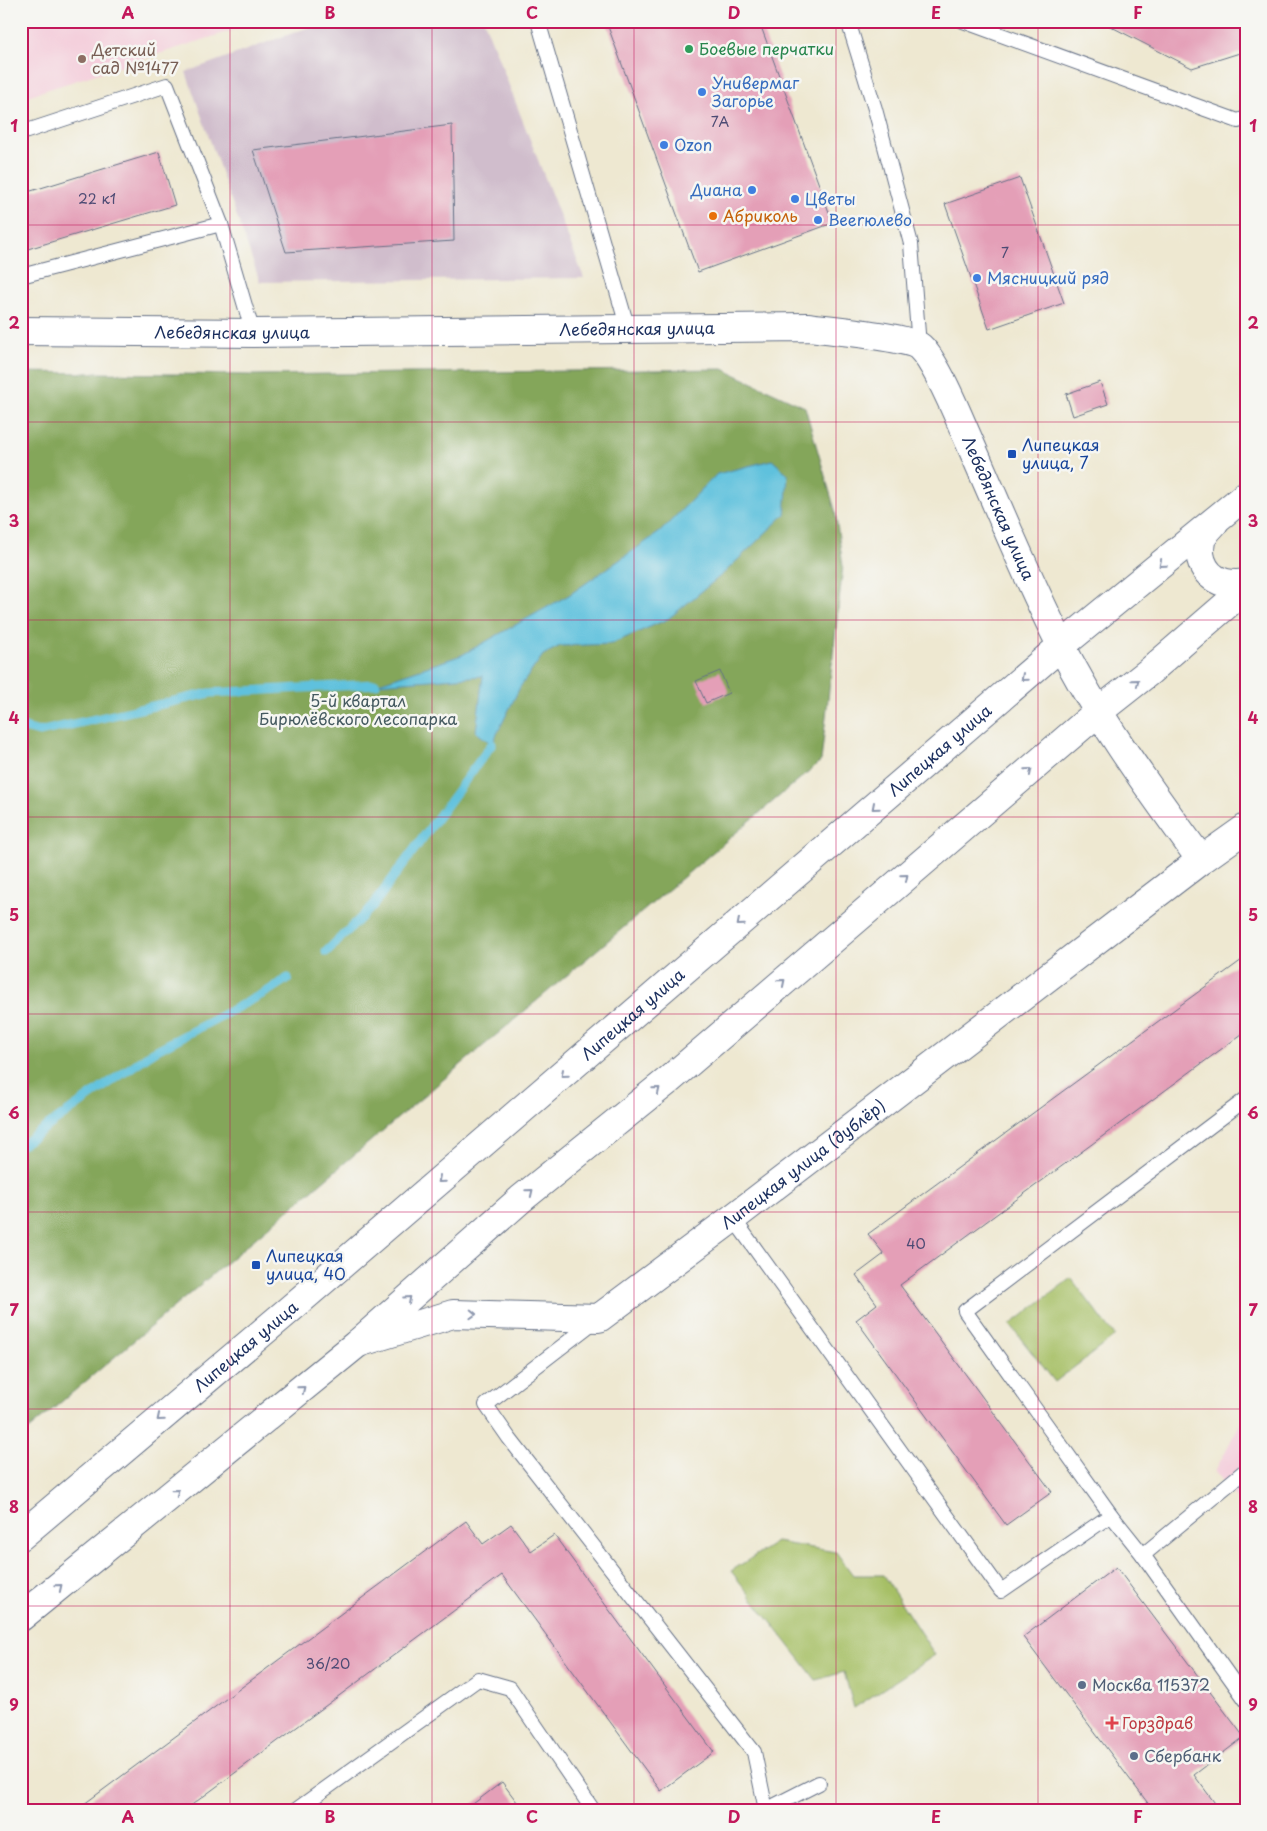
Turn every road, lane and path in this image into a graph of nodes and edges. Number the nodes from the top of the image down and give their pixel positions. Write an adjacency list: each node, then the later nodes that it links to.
1 (538, 21): 8 (lane)
2 (848, 21): 11 (lane)
3 (963, 21): 4 (lane)
4 (1246, 118)
5 (21, 133): 6 (lane)
6 (221, 224): 7 (lane); 10 (lane)
7 (21, 276)
8 (628, 329): 10 (main road, Лебедянская улица); 11 (main road, Лебедянская улица)
9 (21, 331): 10 (main road, Лебедянская улица)
10 (253, 333)
11 (919, 346): 16 (main road, Лебедянская улица)
12 (1246, 495): 13 (main road, Липецкая улица)
13 (1214, 523): 14 (main road); 16 (main road, Липецкая улица, one-way to 16)
14 (1246, 583)
15 (1246, 588): 17 (main road, one-way to 15)
16 (1061, 646): 17 (main road, Лебедянская улица); 26 (main road, Липецкая улица, one-way to 26)
17 (1098, 712): 19 (main road); 23 (main road, one-way to 17)
18 (1246, 828): 19 (main road, Липецкая улица (дублёр))
19 (1201, 860): 21 (main road, Липецкая улица (дублёр))
20 (1246, 1099): 25 (lane)
21 (733, 1218): 22 (main road, Липецкая улица (дублёр)); 25 (lane)
22 (599, 1318): 23 (main road, one-way to 22); 33 (lane)
23 (358, 1343): 28 (main road, one-way to 23)
24 (1246, 1470): 27 (lane)
25 (1111, 1514): 27 (lane)
26 (21, 1536)
27 (1143, 1555): 29 (lane)
28 (21, 1618)
29 (1246, 1700)
30 (819, 1783): 33 (lane)
31 (296, 1810): 32 (lane)
32 (593, 1810)
33 (766, 1810)

